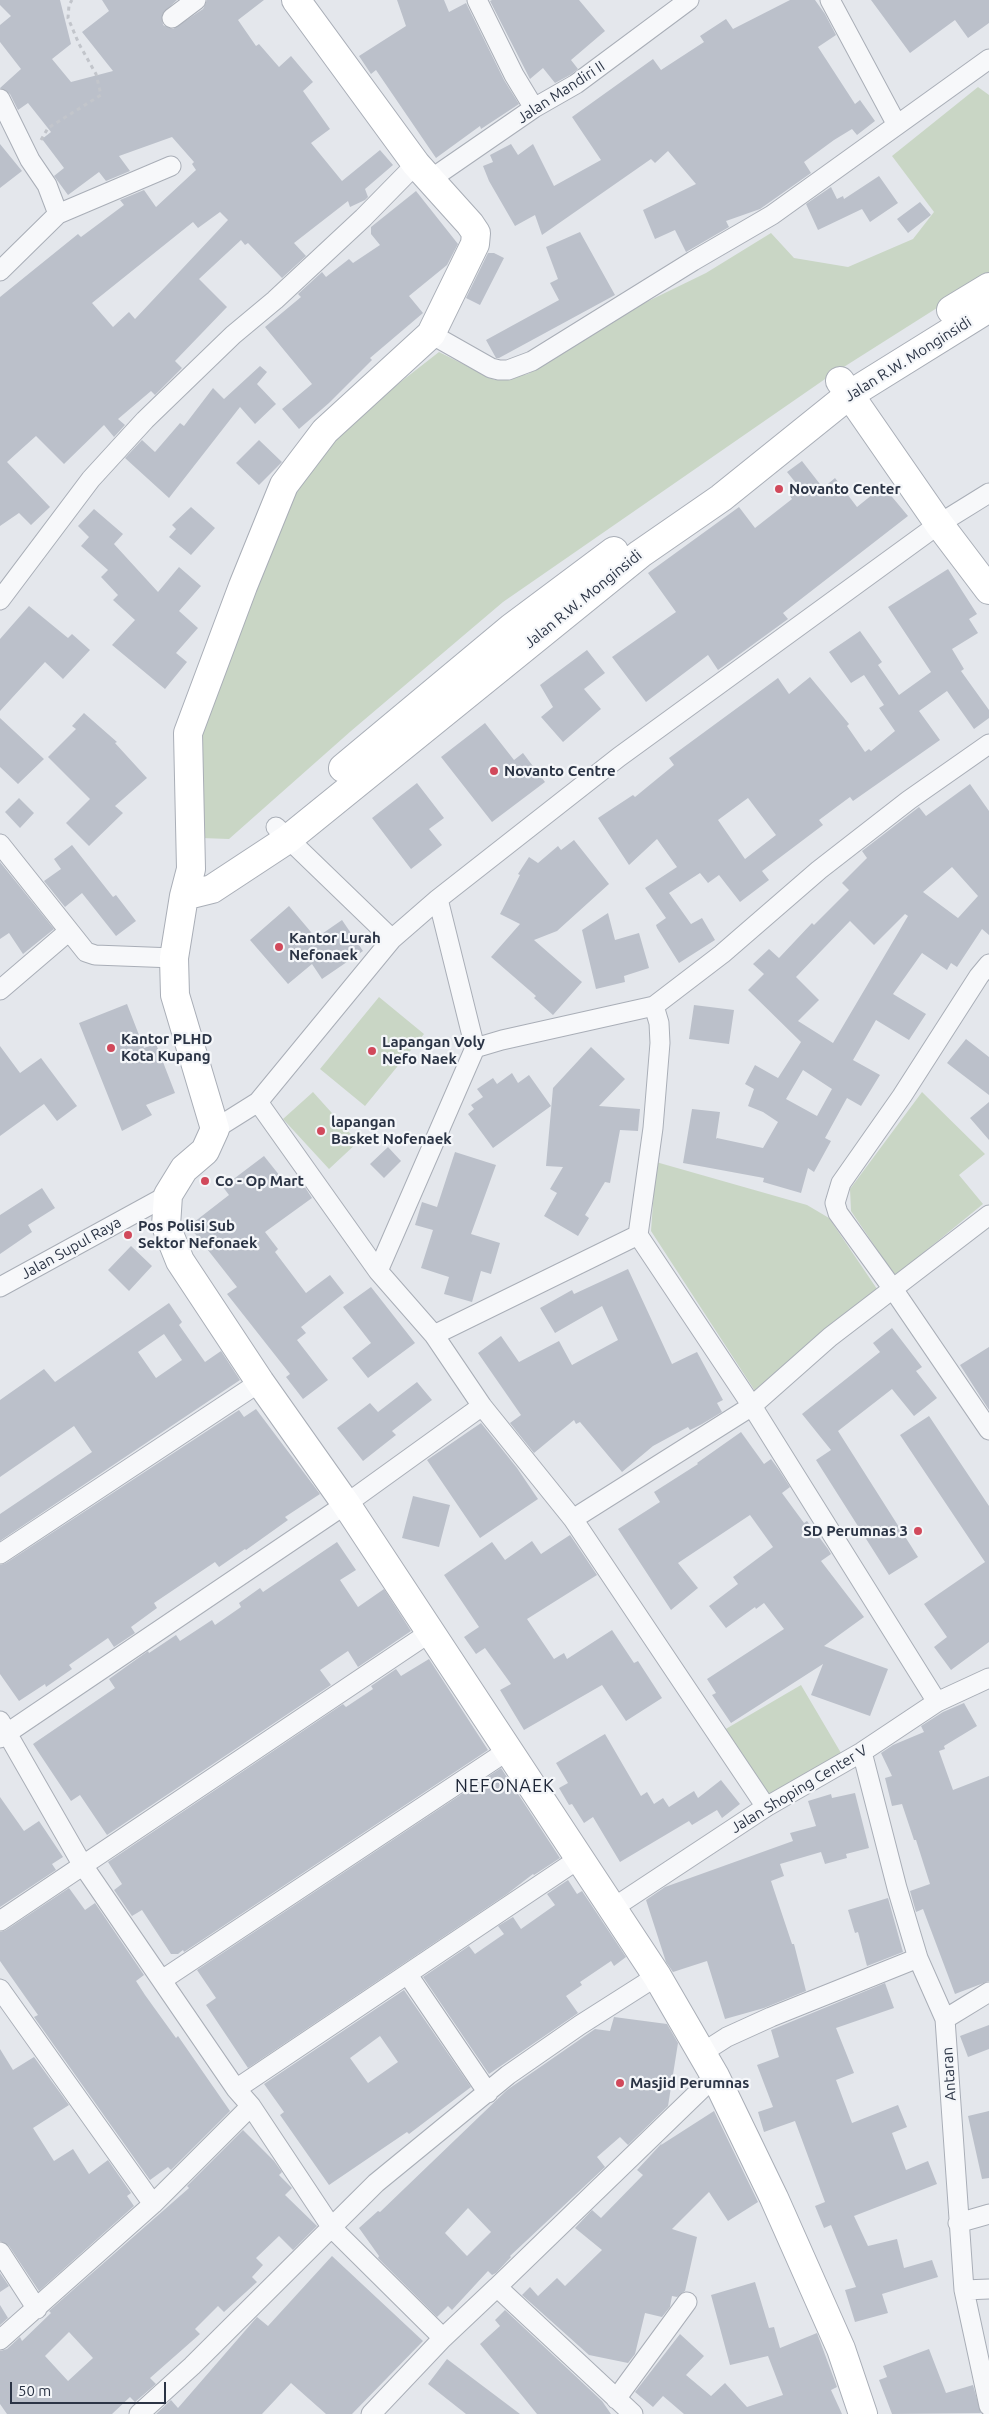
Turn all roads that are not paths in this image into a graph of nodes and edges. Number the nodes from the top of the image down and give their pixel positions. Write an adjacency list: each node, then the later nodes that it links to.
1 (196, 0): 6 (street)
2 (296, 0): 12 (street)
3 (477, 0): 9 (street)
4 (689, 0): 9 (street, Jalan Mandiri II)
5 (830, 0): 10 (street)
6 (172, 18)
7 (989, 59): 10 (street)
8 (0, 99): 13 (street)
9 (534, 108): 12 (street, Jalan Mandiri II)
10 (897, 125): 17 (street)
11 (171, 166): 13 (street)
12 (423, 172): 17 (street); 22 (street, Jalan Mandiri II)
13 (58, 214): 14 (street)
14 (0, 271)
15 (989, 287): 18 (street, Jalan R.W. Monginsidi)
16 (989, 308): 18 (street, Jalan R.W. Monginsidi)
17 (431, 334): 26 (street)
18 (844, 387): 20 (street); 24 (street, Jalan R.W. Monginsidi)
19 (989, 493): 20 (street)
20 (939, 524): 21 (street); 28 (street)
21 (989, 590)
22 (0, 600)
23 (989, 744): 34 (street)
24 (282, 833): 26 (street, Jalan R.W. Monginsidi); 27 (street, Jalan R.W. Monginsidi); 30 (street)
25 (0, 844): 29 (street)
26 (191, 869): 27 (street)
27 (184, 896): 31 (street)
28 (438, 898): 30 (street); 35 (street)
29 (69, 931): 31 (street); 33 (street)
30 (392, 939): 36 (street)
31 (174, 958): 37 (street)
32 (989, 964): 43 (street)
33 (0, 990)
34 (654, 1006): 35 (street); 40 (street)
35 (475, 1048): 41 (street)
36 (258, 1102): 37 (street); 41 (street)
37 (215, 1129): 38 (street)
38 (168, 1195): 42 (street, Jalan Supul Raya); 45 (street)
39 (989, 1215): 43 (street)
40 (638, 1235): 44 (street); 47 (street)
41 (378, 1271): 44 (street)
42 (0, 1287)
43 (892, 1289): 47 (street); 48 (street)
44 (434, 1335): 46 (street)
45 (260, 1382): 49 (street); 51 (street)
46 (482, 1406): 49 (street); 50 (street)
47 (752, 1406): 50 (street); 54 (street)
48 (989, 1430)
49 (346, 1504): 52 (street); 55 (street)
50 (573, 1518): 58 (street)
51 (0, 1554)
52 (430, 1633): 56 (street); 60 (street)
53 (989, 1678): 54 (street, Jalan Shoping Center V)
54 (937, 1702): 57 (street, Jalan Shoping Center V)
55 (2, 1731): 60 (street)
56 (507, 1751): 59 (street); 66 (street)
57 (862, 1752): 58 (street, Jalan Shoping Center V); 63 (street, Antaran)
58 (766, 1807): 61 (street, Jalan Shoping Center V)
59 (580, 1858): 61 (street); 64 (street)
60 (82, 1864): 62 (street); 66 (street)
61 (613, 1908): 65 (street)
62 (0, 1921)
63 (918, 1958): 69 (street, Antaran); 70 (street)
64 (408, 1975): 71 (street); 72 (street)
65 (657, 1976): 70 (street); 72 (street)
66 (162, 1980): 71 (street)
67 (0, 1989): 74 (street)
68 (989, 1992): 69 (street)
69 (945, 2020): 76 (street, Antaran)
70 (708, 2064): 79 (street); 91 (street)
71 (236, 2089): 73 (street)
72 (488, 2093): 77 (street)
73 (251, 2106): 74 (street); 77 (street)
74 (153, 2204): 83 (street)
75 (989, 2214): 76 (street)
76 (958, 2223): 81 (street, Antaran)
77 (332, 2228): 84 (street); 88 (street)
78 (0, 2252): 83 (street)
79 (497, 2287): 84 (street); 86 (street)
80 (989, 2289): 81 (street)
81 (964, 2290): 87 (street, Antaran)
82 (687, 2302): 86 (street)
83 (37, 2309): 85 (street)
84 (444, 2338): 89 (street)
85 (0, 2340)
86 (616, 2399): 90 (street)
87 (989, 2406)
88 (139, 2414)
89 (371, 2414)
90 (633, 2414)
91 (863, 2414)

